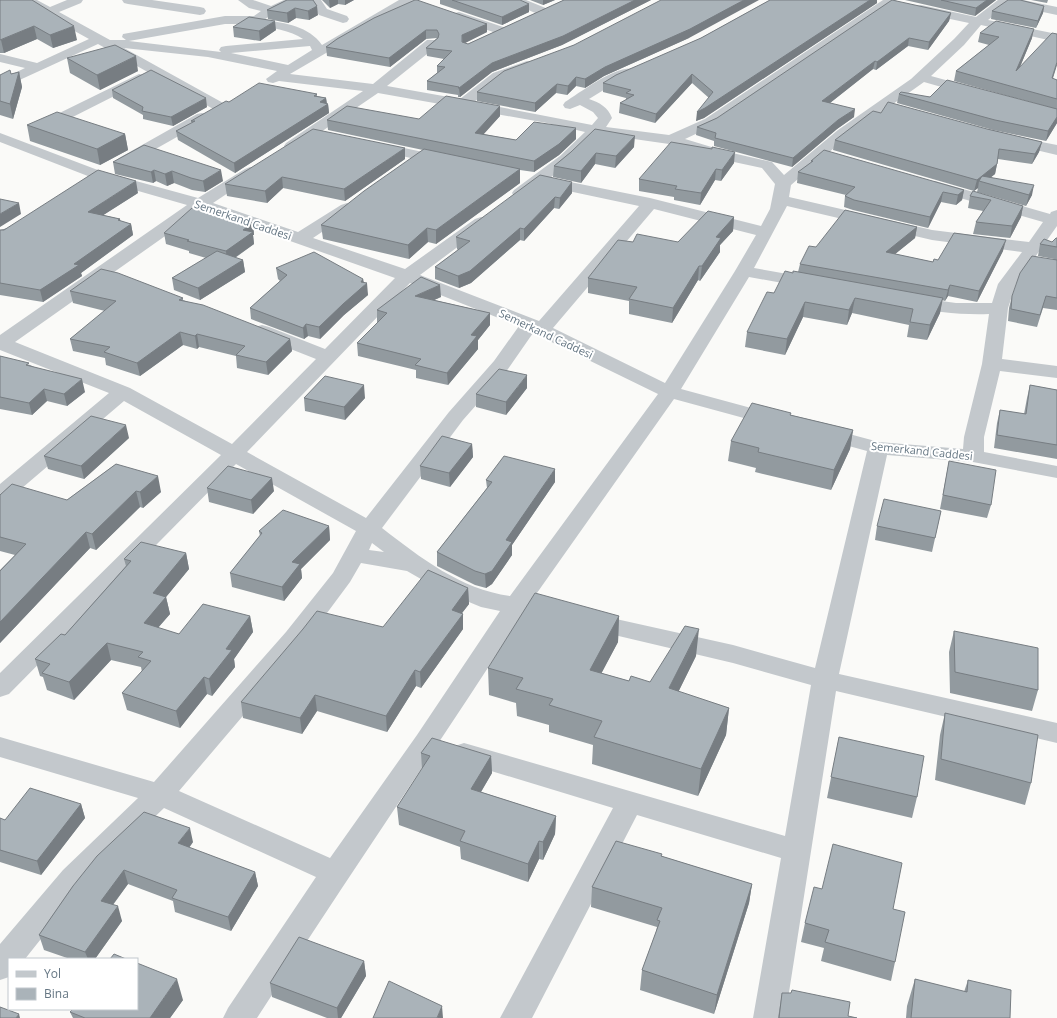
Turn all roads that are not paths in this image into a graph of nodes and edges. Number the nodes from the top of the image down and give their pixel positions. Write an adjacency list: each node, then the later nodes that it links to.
1 (28, 0): 15 (street)
2 (77, 0): 15 (street)
3 (128, 0): 13 (street)
4 (244, 0): 12 (street)
5 (294, 0): 12 (street)
6 (316, 0): 19 (street)
7 (516, 0): 17 (street)
8 (1007, 0): 14 (street); 21 (street)
9 (408, 1): 27 (street)
10 (895, 3): 21 (street); 52 (street)
11 (556, 6): 17 (street)
12 (272, 10): 20 (street)
13 (200, 11)
14 (1057, 11)
15 (50, 12): 25 (street)
16 (445, 12): 23 (street)
17 (544, 12): 18 (street)
18 (531, 18)
19 (343, 19)
20 (256, 20): 22 (street); 25 (street); 27 (street)
21 (977, 22): 24 (street); 36 (street)
22 (228, 32)
23 (489, 37)
24 (1057, 38)
25 (100, 42): 28 (street); 31 (street); 33 (street)
26 (432, 43): 39 (street)
27 (316, 47): 28 (street); 34 (street)
28 (215, 48): 34 (street)
29 (0, 58): 31 (street)
30 (540, 60): 43 (street)
31 (37, 67): 37 (street)
32 (639, 68): 42 (street)
33 (155, 70): 45 (street); 53 (street)
34 (289, 70): 35 (street)
35 (276, 77): 38 (street); 39 (street)
36 (921, 77): 40 (street); 44 (street)
37 (0, 85)
38 (262, 85)
39 (376, 88): 43 (street); 49 (street)
40 (982, 94)
41 (234, 100): 45 (street)
42 (580, 100): 47 (street); 48 (street)
43 (464, 103): 47 (street)
44 (883, 105): 46 (street); 63 (street)
45 (220, 107): 60 (street)
46 (899, 109)
47 (547, 119): 48 (street)
48 (595, 129): 52 (street); 61 (street)
49 (312, 133): 50 (street); 66 (street)
50 (327, 136)
51 (996, 136): 55 (street)
52 (671, 140): 63 (street)
53 (4, 142): 60 (street, Semerkand Caddesi)
54 (358, 143): 56 (street)
55 (1057, 150)
56 (421, 156): 57 (street); 58 (street)
57 (460, 164)
58 (403, 168)
59 (515, 175): 61 (street)
60 (91, 179): 66 (street, Semerkand Caddesi)
61 (538, 180): 65 (street); 72 (street)
62 (917, 181): 67 (street)
63 (782, 192): 68 (street); 70 (street)
64 (361, 198): 69 (street)
65 (650, 203): 68 (street); 77 (street)
66 (200, 204): 69 (street, Semerkand Caddesi); 78 (street)
67 (1055, 218): 70 (street)
68 (765, 232): 71 (street)
69 (299, 239): 72 (street, Semerkand Caddesi)
70 (1034, 257): 75 (street)
71 (744, 271): 73 (street); 83 (street)
72 (407, 276): 77 (street, Semerkand Caddesi); 79 (street)
73 (830, 287)
74 (892, 299): 75 (street)
75 (999, 308): 80 (street)
76 (246, 325): 79 (street)
77 (536, 327): 83 (street, Semerkand Caddesi); 89 (street)
78 (0, 344): 82 (street)
79 (328, 356): 85 (street)
80 (992, 364): 81 (street); 86 (street)
81 (1057, 372)
82 (123, 392): 85 (street); 88 (street)
83 (669, 392): 84 (street, Semerkand Caddesi); 92 (street)
84 (878, 448): 86 (street, Semerkand Caddesi); 93 (street)
85 (235, 453): 89 (street); 94 (street)
86 (973, 456): 87 (street, Semerkand Caddesi)
87 (1057, 472)
88 (0, 495)
89 (369, 529): 90 (street); 91 (street)
90 (354, 555): 91 (street); 98 (street)
91 (413, 564): 92 (street)
92 (517, 604): 93 (street); 96 (street)
93 (824, 680): 95 (street); 100 (street)
94 (0, 688)
95 (1057, 733)
96 (426, 742): 99 (street); 101 (street)
97 (0, 747): 98 (street)
98 (160, 794): 101 (street); 102 (street)
99 (630, 802): 100 (street); 104 (street)
100 (796, 851): 105 (street)
101 (335, 873): 103 (street)
102 (0, 966)
103 (239, 1018)
104 (516, 1018)
105 (769, 1018)

